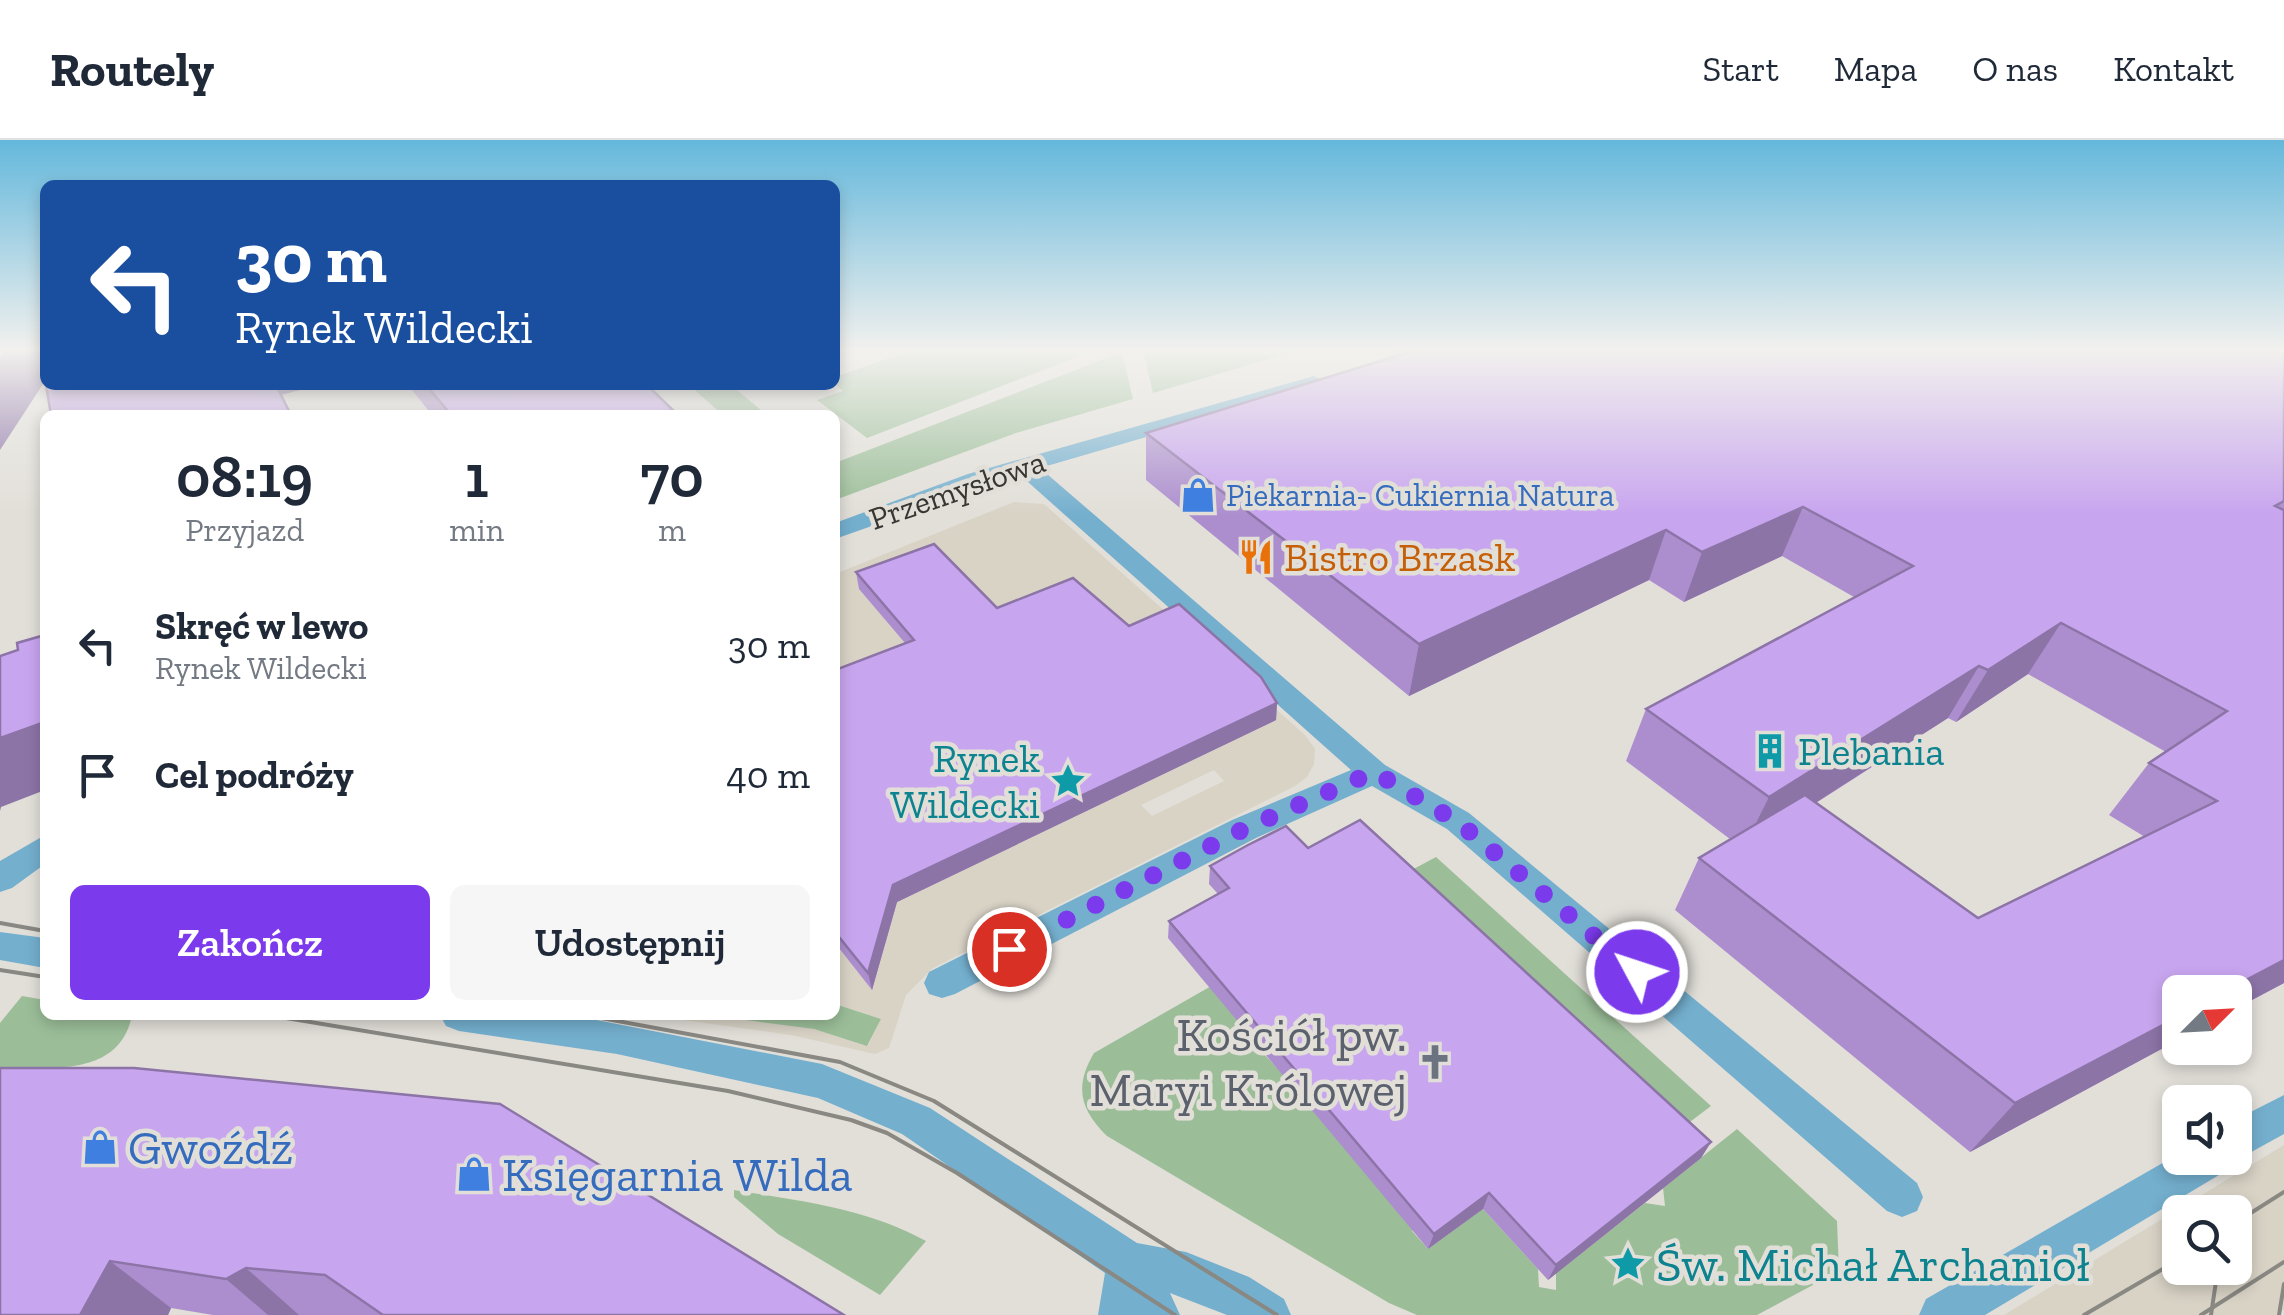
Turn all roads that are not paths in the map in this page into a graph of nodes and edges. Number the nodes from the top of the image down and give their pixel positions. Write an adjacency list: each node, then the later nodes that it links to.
1 (1234, 405): 2 (street, Przemysłowa)
2 (1024, 465): 3 (street, Przemysłowa); 4 (street)
3 (840, 530)
4 (1374, 772): 9 (street); 14 (street)
5 (40, 850): 6 (street)
6 (0, 878)
7 (0, 946): 8 (street)
8 (40, 952)
9 (942, 983)
10 (493, 1020): 15 (street)
11 (2284, 1113): 12 (street)
12 (2252, 1132)
13 (2180, 1175): 19 (street)
14 (1902, 1196)
15 (1128, 1262): 16 (street); 17 (street); 18 (street)
16 (1121, 1315)
17 (1157, 1315)
18 (1268, 1315)
19 (1942, 1315)

